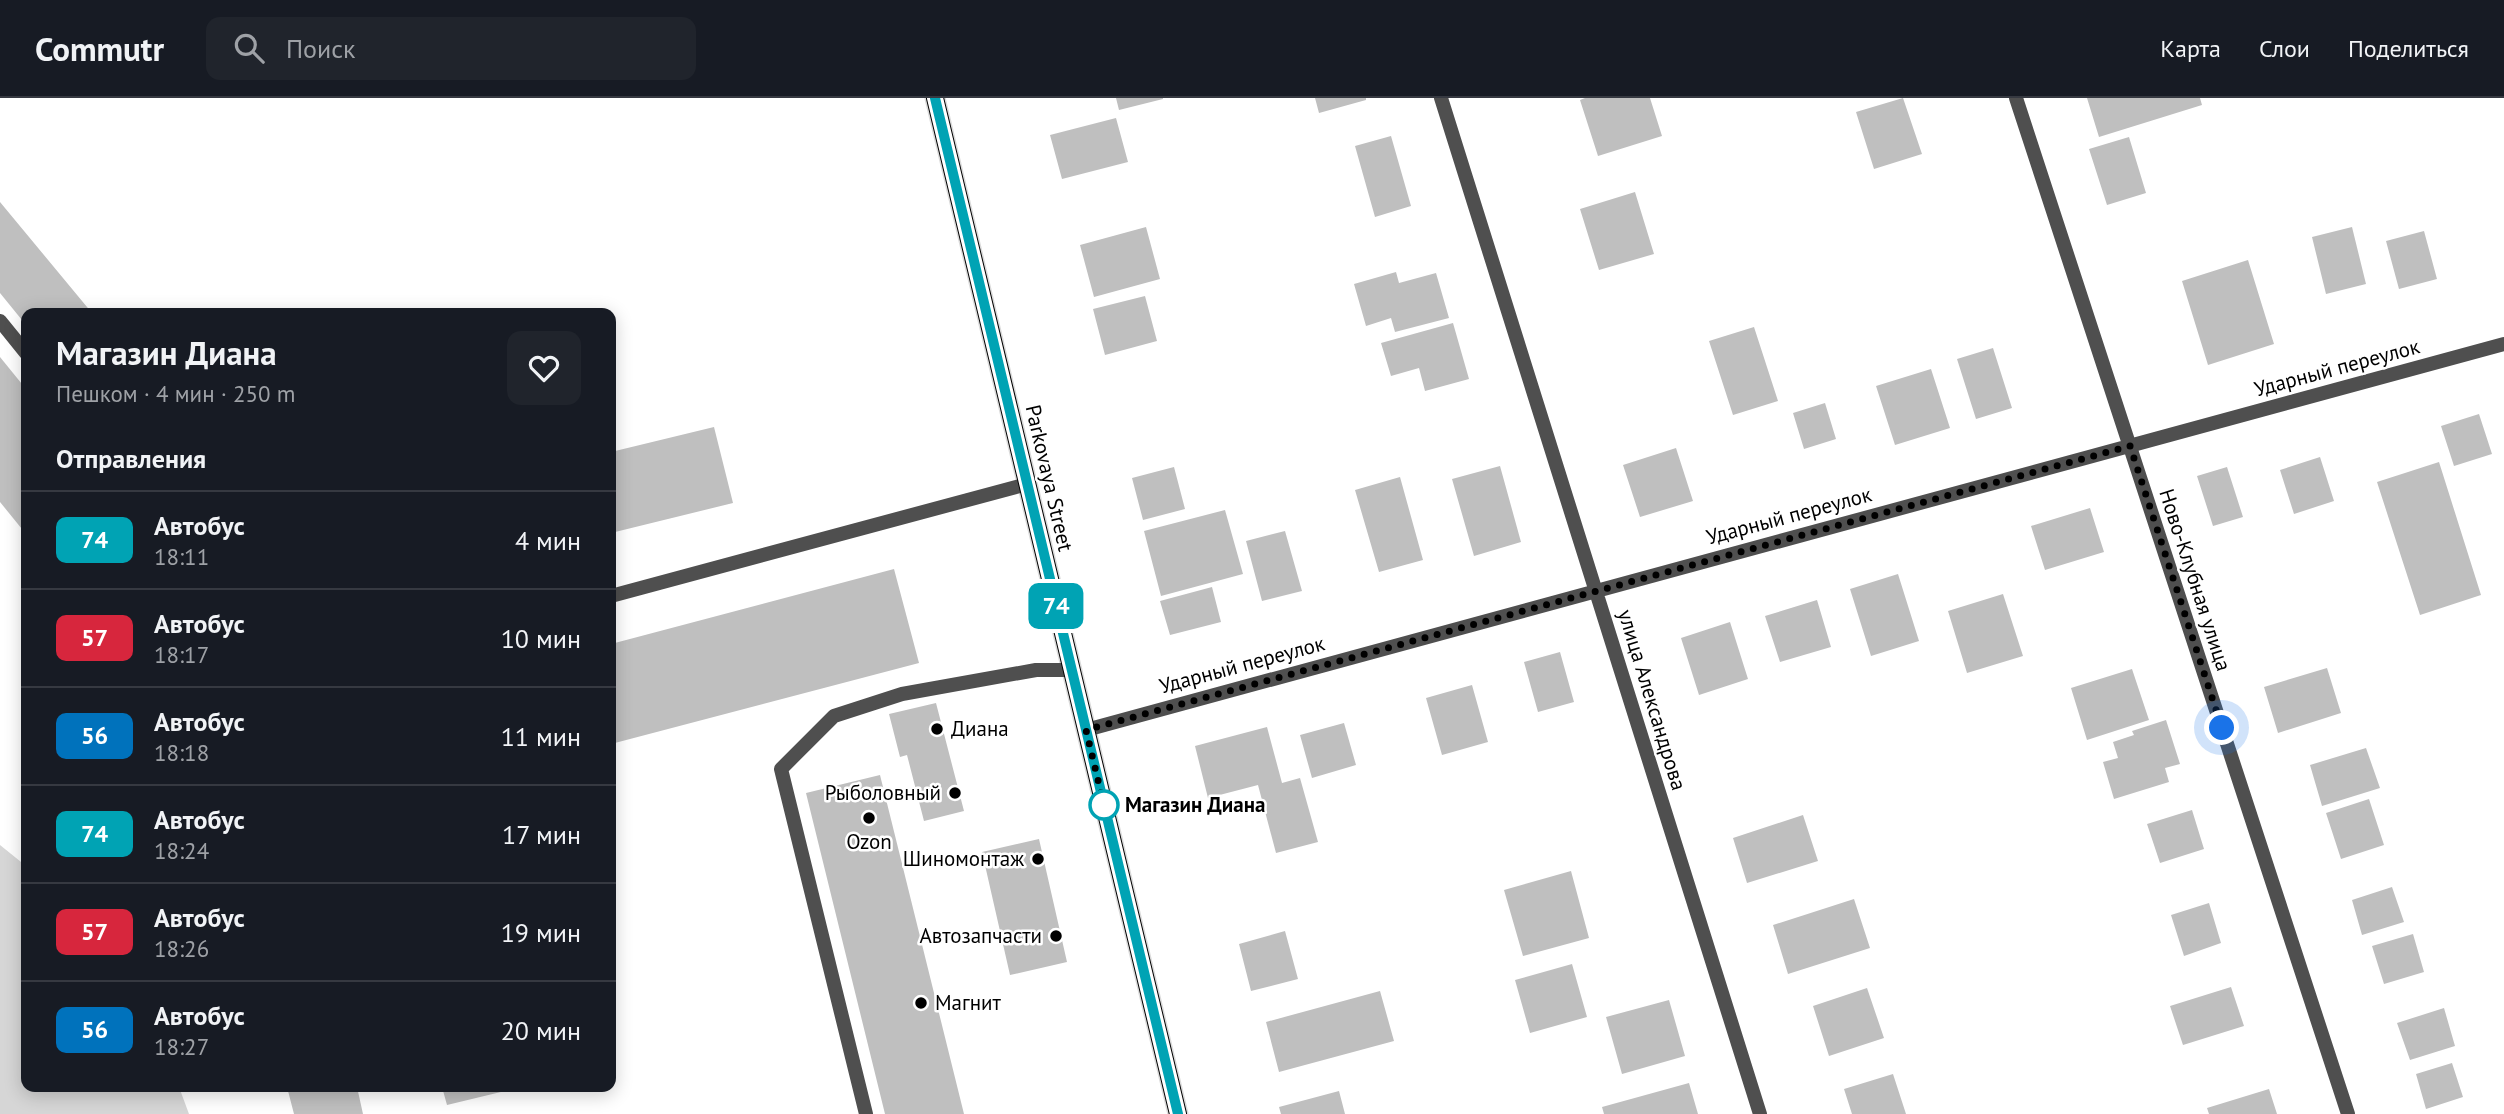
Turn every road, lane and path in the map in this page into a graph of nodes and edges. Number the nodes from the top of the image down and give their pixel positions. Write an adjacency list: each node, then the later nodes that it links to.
1 (935, 98): 8 (main road, Parkovaya Street)
2 (1441, 98): 9 (street, улица Александрова)
3 (2016, 98): 7 (street, Ново-Клубная улица)
4 (0, 321): 6 (street)
5 (2504, 344): 7 (street, Ударный переулок)
6 (21, 347)
7 (2130, 446): 9 (street, Ударный переулок); 16 (street, Ново-Клубная улица)
8 (1027, 484): 10 (street); 11 (main road, Parkovaya Street)
9 (1596, 590): 12 (street, Ударный переулок); 15 (street, улица Александрова)
10 (616, 595)
11 (1072, 670): 12 (main road, Parkovaya Street); 13 (street)
12 (1086, 730): 14 (main road, Parkovaya Street)
13 (866, 1114)
14 (1178, 1114)
15 (1760, 1114)
16 (2348, 1114)

